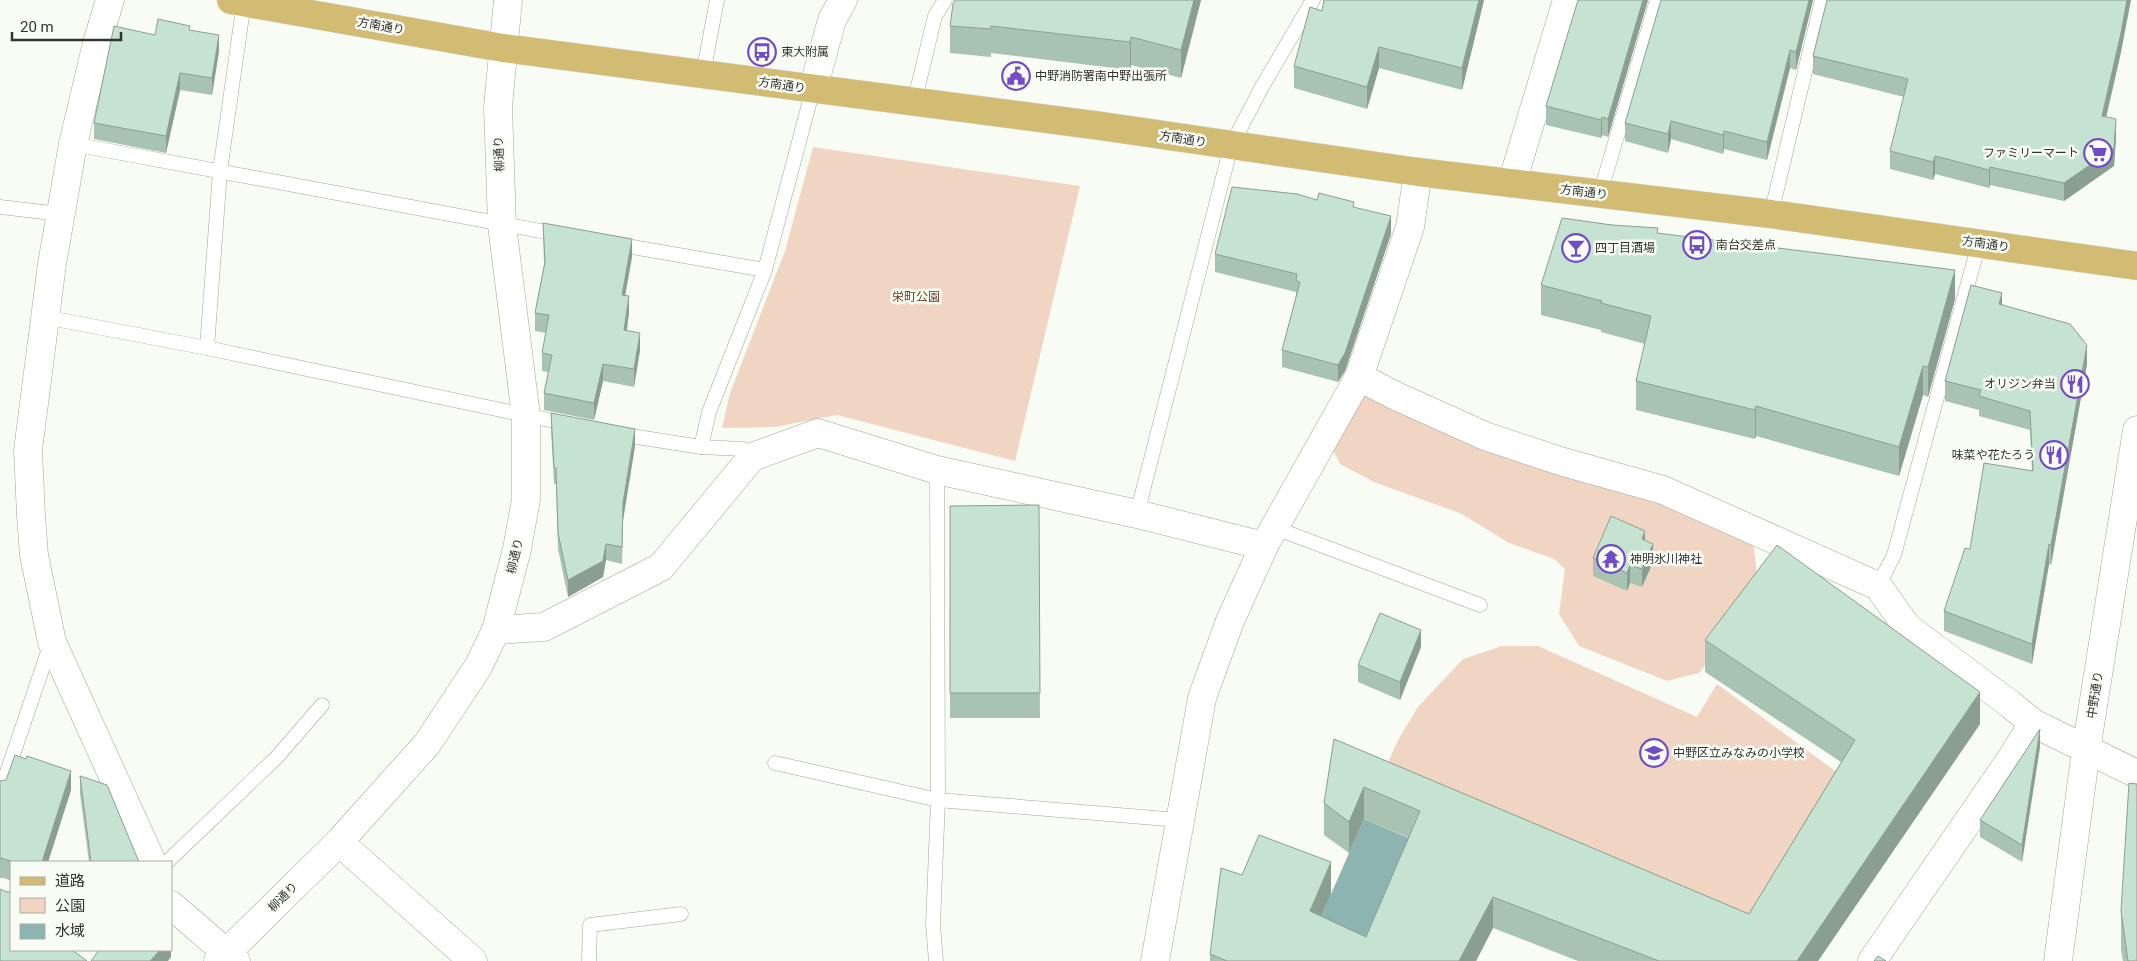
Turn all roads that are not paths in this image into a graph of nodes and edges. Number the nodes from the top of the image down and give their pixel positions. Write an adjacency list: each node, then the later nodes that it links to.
1 (110, 0): 15 (street)
2 (508, 0): 11 (street, 柳通り)
3 (717, 0): 12 (lane)
4 (844, 0): 13 (street)
5 (945, 0): 14 (lane)
6 (1313, 0): 16 (lane)
7 (1567, 0): 19 (street)
8 (1657, 0): 20 (lane)
9 (1822, 0): 23 (lane)
10 (237, 1): 11 (main road, 方南通り); 17 (lane)
11 (503, 48): 12 (main road, 方南通り); 24 (street, 柳通り)
12 (703, 74): 13 (main road, 方南通り)
13 (813, 89): 14 (main road, 方南通り); 29 (lane)
14 (914, 103): 16 (main road, 方南通り)
15 (73, 144): 17 (lane); 22 (street)
16 (1231, 146): 18 (main road, 方南通り); 40 (lane)
17 (220, 171): 24 (lane); 31 (lane)
18 (1418, 172): 19 (main road, 方南通り); 32 (street)
19 (1512, 182): 20 (main road, 方南通り)
20 (1600, 194): 23 (main road, 方南通り)
21 (0, 208): 22 (lane)
22 (60, 214): 30 (street)
23 (1771, 214): 27 (main road, 方南通り)
24 (502, 224): 25 (lane); 33 (street, 柳通り)
25 (580, 238)
26 (599, 241): 29 (lane)
27 (1979, 243): 28 (main road, 方南通り); 42 (lane)
28 (2137, 266)
29 (765, 270): 37 (lane)
30 (44, 317): 31 (lane); 45 (street)
31 (207, 348): 33 (lane)
32 (1359, 377): 41 (street); 42 (street)
33 (526, 416): 34 (lane); 44 (street, 柳通り)
34 (581, 427)
35 (2137, 430): 48 (street, 中野通り)
36 (609, 432): 37 (lane)
37 (701, 447): 38 (lane)
38 (752, 457): 39 (street); 44 (street)
39 (937, 470): 40 (street); 52 (lane)
40 (1137, 514): 41 (street)
41 (1270, 537): 43 (lane); 53 (street)
42 (1878, 586): 47 (street)
43 (1480, 605)
44 (496, 630): 54 (street, 柳通り)
45 (52, 642): 51 (lane); 55 (street)
46 (322, 705): 56 (lane)
47 (2033, 723): 48 (street); 64 (street)
48 (2086, 750): 50 (street); 65 (street, 中野通り)
49 (775, 763): 52 (lane)
50 (2137, 774)
51 (0, 793)
52 (938, 800): 53 (lane); 62 (lane)
53 (1179, 820): 63 (street)
54 (339, 842): 59 (street, 柳通り); 60 (street)
55 (152, 861)
56 (168, 861)
57 (172, 905): 59 (street)
58 (681, 914): 61 (lane)
59 (227, 958)
60 (473, 961)
61 (589, 961)
62 (936, 961)
63 (1155, 961)
64 (1872, 961)
65 (2058, 961)

